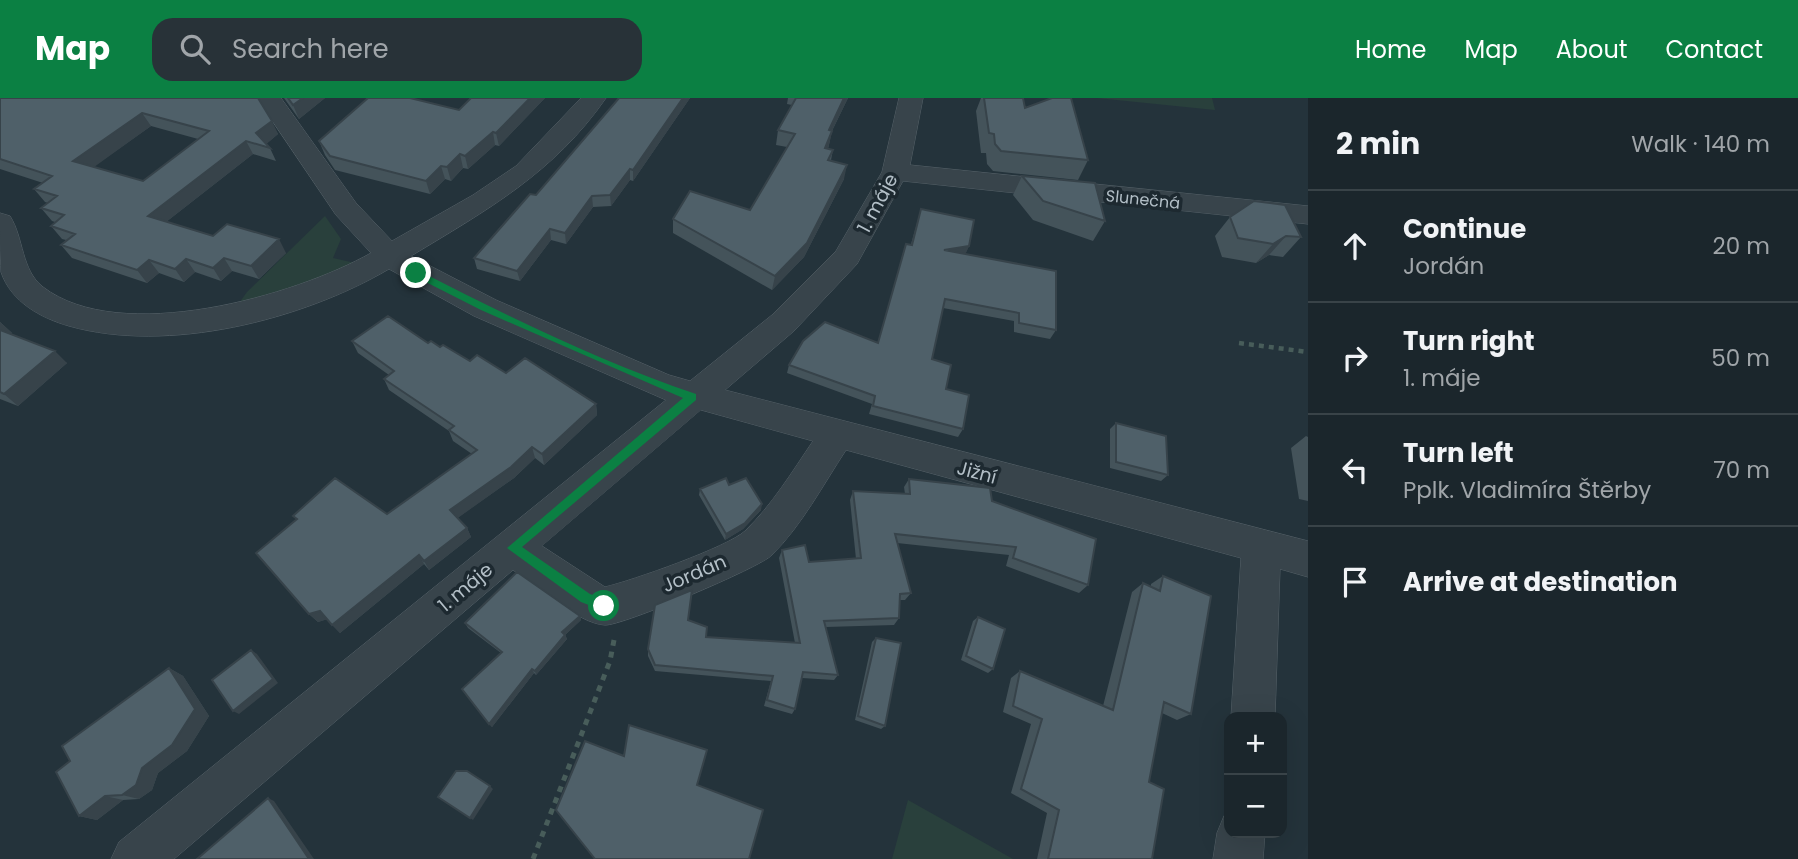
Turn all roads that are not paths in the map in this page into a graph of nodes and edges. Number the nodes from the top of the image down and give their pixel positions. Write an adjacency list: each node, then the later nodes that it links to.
1 (269, 98): 7 (street, Jižní)
2 (594, 98): 7 (street)
3 (911, 98): 4 (street, 1. máje)
4 (895, 172): 5 (street, Slunečná); 8 (street, 1. máje)
5 (1308, 215)
6 (0, 222): 7 (street)
7 (389, 256): 8 (street, Jižní)
8 (692, 397): 9 (street, Jižní); 11 (street, 1. máje)
9 (836, 435): 10 (street, Jižní); 11 (street, Jordán)
10 (1261, 546): 12 (street, Jižní); 13 (street)
11 (513, 548): 15 (street, 1. máje)
12 (1308, 559)
13 (1253, 712)
14 (1240, 838): 16 (street)
15 (136, 859)
16 (1238, 859)

